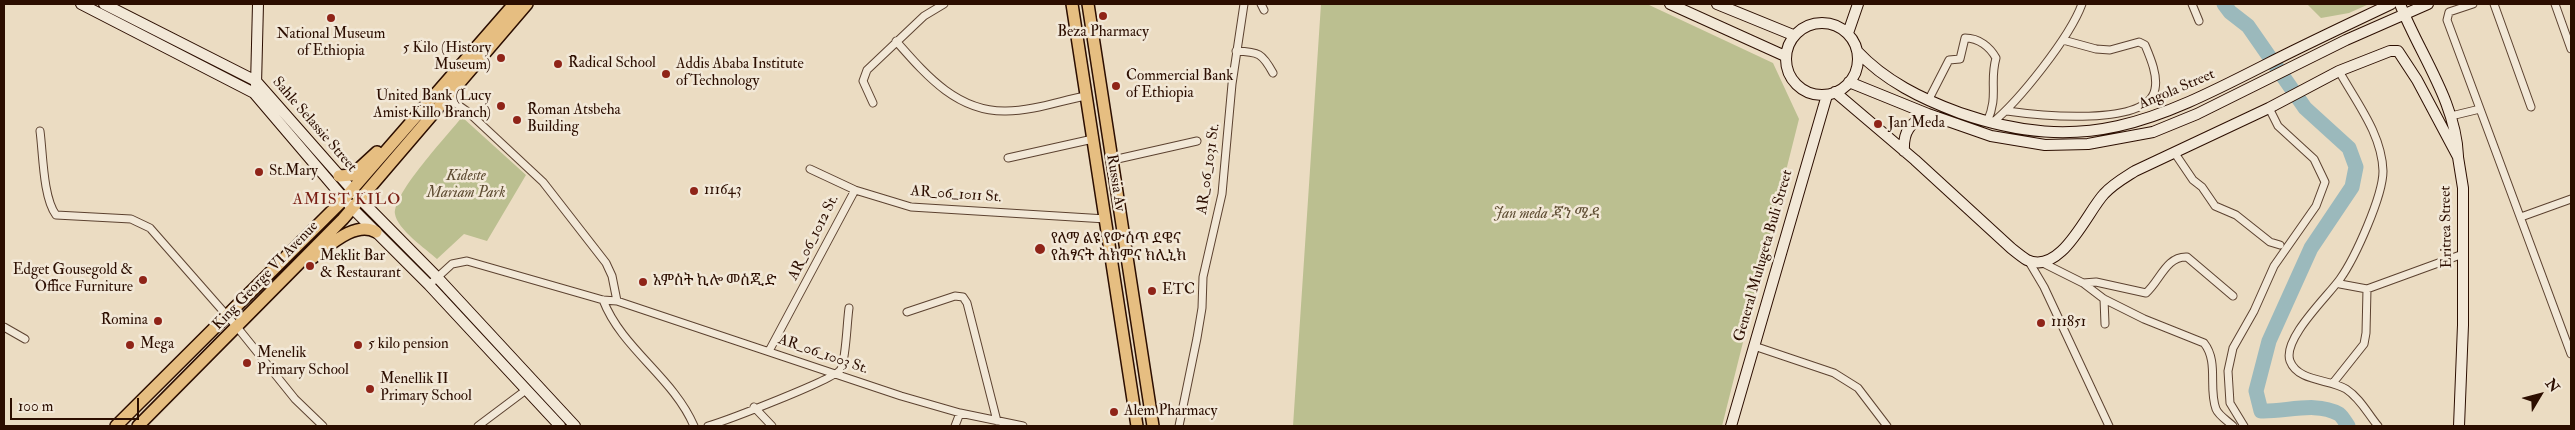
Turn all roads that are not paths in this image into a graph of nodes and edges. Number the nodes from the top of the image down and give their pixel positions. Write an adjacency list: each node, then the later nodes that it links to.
1 (81, 4): 20 (main road, Sahle Selassie Street)
2 (258, 4): 35 (main road)
3 (514, 4): 38 (main road, King George VI Avenue)
4 (527, 4): 38 (main road, King George VI Avenue)
5 (944, 4): 28 (street)
6 (1072, 4): 40 (main road, Russia Av)
7 (1088, 4): 59 (main road, Russia Av)
8 (1244, 4): 30 (street, AR_06_1031 St.)
9 (1670, 4): 21 (main road)
10 (1717, 4): 26 (main road)
11 (1858, 4): 25 (main road)
12 (2082, 4): 27 (street)
13 (2192, 4): 23 (street)
14 (2391, 4): 52 (main road, Angola Street)
15 (2400, 4): 22 (main road)
16 (2428, 4): 22 (main road)
17 (2473, 4): 45 (street)
18 (2494, 4): 43 (street)
19 (2555, 4): 29 (street)
20 (102, 7): 24 (main road, Sahle Selassie Street)
21 (1685, 7): 32 (main road)
22 (2404, 15): 48 (main road); 52 (main road)
23 (2199, 22)
24 (145, 30): 35 (main road, Sahle Selassie Street); 37 (main road)
25 (1848, 33): 26 (main road); 31 (main road)
26 (1794, 35): 32 (main road)
27 (2063, 40): 46 (street); 46 (street)
28 (896, 41): 40 (street); 42 (street)
29 (2571, 49)
30 (1236, 51): 34 (street); 112 (street, AR_06_1031 St.)
31 (1857, 52): 36 (main road); 41 (main road, Angola Street)
32 (1785, 56): 39 (main road)
33 (2340, 71): 44 (main road); 57 (main road, Eritrea Street); 93 (street)
34 (1273, 73)
35 (256, 82): 37 (main road); 61 (main road, Sahle Selassie Street)
36 (1849, 82): 39 (main road); 47 (main road)
37 (254, 93): 63 (main road)
38 (442, 94): 49 (main road, King George VI Avenue); 63 (main road, King George VI Avenue); 81 (street)
39 (1831, 94): 55 (main road); 89 (main road, General Mulugeta Buli Street)
40 (1086, 96): 53 (main road, Russia Av)
41 (1929, 99): 50 (main road, Angola Street); 50 (street)
42 (874, 103)
43 (2531, 107)
44 (2269, 108): 56 (main road); 117 (street)
45 (2480, 109): 48 (street); 65 (street)
46 (2007, 111): 50 (street)
47 (1928, 114): 52 (main road); 55 (main road)
48 (2451, 116): 57 (main road)
49 (412, 121): 61 (main road); 63 (main road, King George VI Avenue)
50 (1989, 123): 52 (main road, Angola Street)
51 (40, 131): 84 (street)
52 (2017, 134)
53 (1093, 139): 58 (street); 66 (main road, Russia Av)
54 (1196, 141): 59 (street)
55 (1904, 151): 70 (main road)
56 (2174, 152): 68 (street); 71 (main road)
57 (2458, 157): 69 (main road, Eritrea Street)
58 (1008, 158)
59 (1113, 160): 111 (main road, Russia Av)
60 (810, 169): 62 (street, AR_06_1011 St.)
61 (339, 176): 63 (main road, Sahle Selassie Street)
62 (854, 190): 66 (street, AR_06_1011 St.); 90 (street, AR_06_1012 St.)
63 (352, 199): 67 (main road); 72 (main road, King George VI Avenue); 73 (main road); 84 (main road, King George VI Avenue)
64 (2571, 199): 65 (street)
65 (2521, 217): 91 (street)
66 (1106, 219): 110 (main road, Russia Av)
67 (376, 232): 72 (main road); 76 (main road)
68 (2280, 244)
69 (2463, 254): 77 (street); 119 (main road, Eritrea Street)
70 (2028, 260): 71 (main road); 115 (street)
71 (2041, 262): 74 (street)
72 (293, 271): 87 (main road, King George VI Avenue)
73 (437, 277): 76 (street, AR_06_1003 St.); 80 (street, AR_06_1003 St.); 103 (main road)
74 (2083, 283): 78 (street); 79 (street)
75 (2340, 284): 77 (street)
76 (429, 285): 94 (main road)
77 (2367, 289): 93 (street)
78 (2233, 296)
79 (2104, 299): 85 (street); 116 (street)
80 (603, 300): 81 (street, AR_06_1003 St.); 104 (street)
81 (617, 301): 90 (street, AR_06_1003 St.)
82 (849, 308): 92 (street)
83 (907, 312): 97 (street)
84 (227, 316): 87 (street); 98 (main road, King George VI Avenue)
85 (2105, 324)
86 (4, 326): 88 (street)
87 (237, 327): 99 (main road, King George VI Avenue); 100 (street)
88 (25, 339)
89 (1754, 346): 113 (main road, General Mulugeta Buli Street); 114 (street)
90 (769, 351): 92 (street, AR_06_1003 St.)
91 (2571, 354)
92 (836, 374): 95 (street); 96 (street, AR_06_1003 St.)
93 (2333, 383): 118 (street)
94 (526, 390): 101 (street); 102 (main road)
95 (754, 407): 105 (street); 106 (street)
96 (960, 413): 97 (street, AR_06_1003 St.); 107 (street)
97 (997, 421): 108 (street, AR_06_1003 St.)
98 (116, 426)
99 (138, 426)
100 (323, 426)
101 (478, 426)
102 (560, 426)
103 (575, 426)
104 (694, 426)
105 (708, 426)
106 (772, 426)
107 (955, 426)
108 (1019, 426): 109 (street, AR_06_1003 St.)
109 (1023, 426)
110 (1137, 426)
111 (1153, 426)
112 (1179, 426)
113 (1731, 426)
114 (1887, 426)
115 (2109, 426)
116 (2233, 426)
117 (2244, 426)
118 (2378, 426)
119 (2459, 426)

